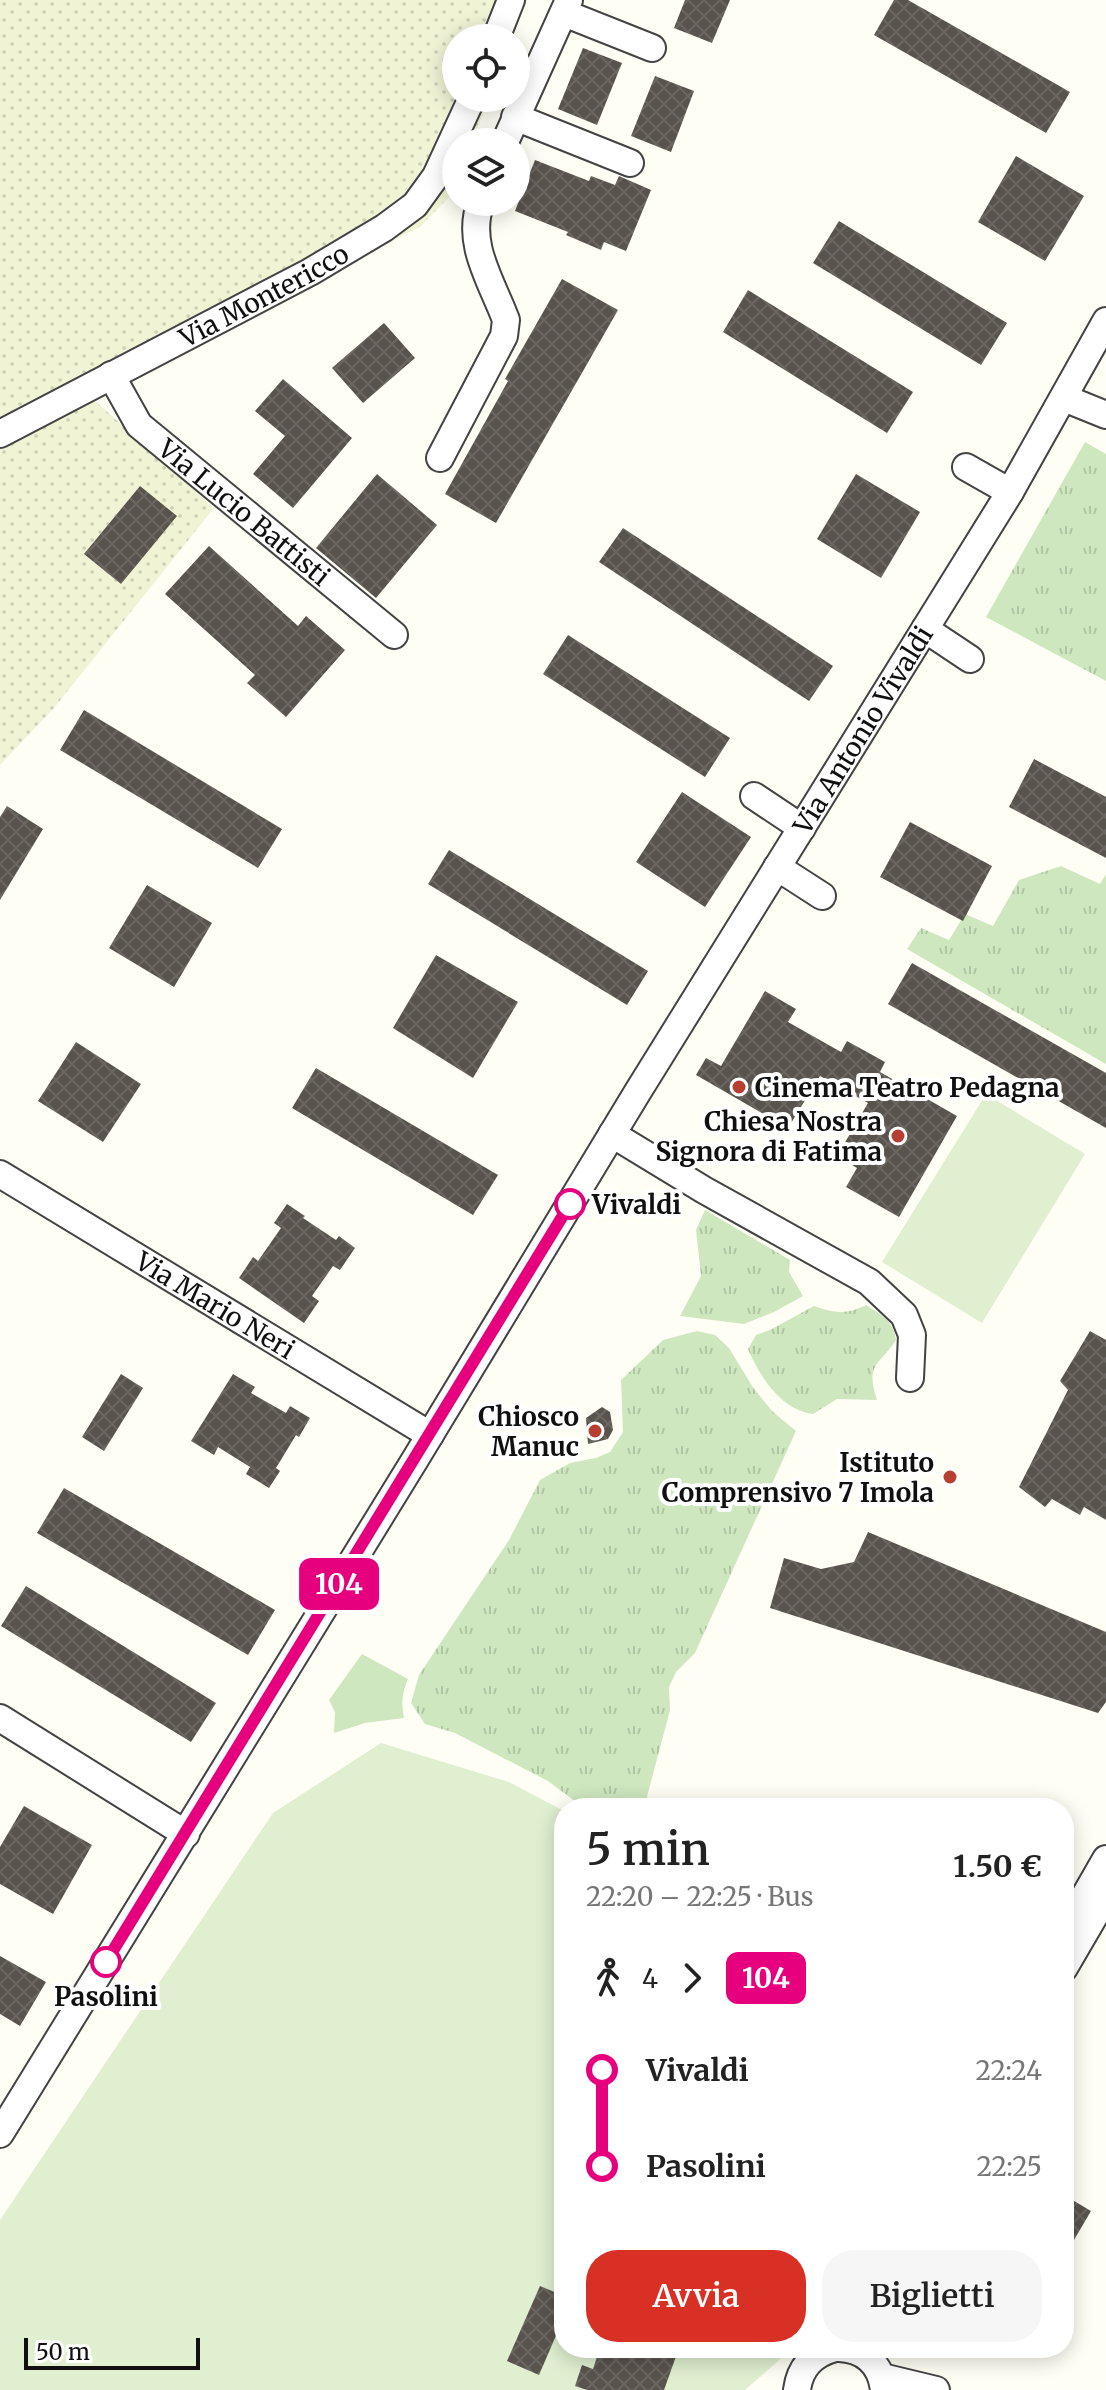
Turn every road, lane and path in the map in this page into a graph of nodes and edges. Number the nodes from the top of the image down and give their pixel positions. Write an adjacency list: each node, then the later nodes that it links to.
1 (511, 0): 3 (street)
2 (567, 6): 4 (street); 6 (street)
3 (502, 24)
4 (652, 48)
5 (466, 112): 12 (street, Via Montericco)
6 (515, 117): 7 (street); 8 (street)
7 (511, 128)
8 (630, 163)
9 (477, 216): 16 (street)
10 (1106, 321): 11 (street, Via Antonio Vivaldi)
11 (1099, 351): 13 (street, Via Antonio Vivaldi)
12 (111, 375): 15 (street, Via Montericco); 20 (street, Via Lucio Battisti)
13 (1064, 398): 14 (street); 18 (street, Via Antonio Vivaldi)
14 (1106, 415)
15 (0, 434)
16 (440, 458)
17 (966, 467): 18 (street)
18 (1010, 492): 19 (street, Via Antonio Vivaldi)
19 (925, 629): 21 (street); 23 (street, Via Antonio Vivaldi)
20 (394, 635)
21 (970, 659)
22 (754, 796): 23 (street)
23 (802, 828): 24 (street, Via Antonio Vivaldi)
24 (777, 867): 25 (street); 26 (street, Via Antonio Vivaldi)
25 (822, 896)
26 (612, 1134): 28 (street); 29 (street, Via Antonio Vivaldi)
27 (0, 1174): 29 (street, Via Mario Neri)
28 (910, 1378)
29 (430, 1435): 31 (street, Via Antonio Vivaldi)
30 (0, 1718): 31 (street)
31 (186, 1834): 36 (street, Via Antonio Vivaldi)
32 (1106, 1859): 34 (street)
33 (1106, 1896): 35 (street)
34 (1074, 1915)
35 (1074, 1951)
36 (0, 2134)
37 (817, 2358): 39 (street)
38 (878, 2370): 40 (street)
39 (796, 2389)
40 (936, 2390)

